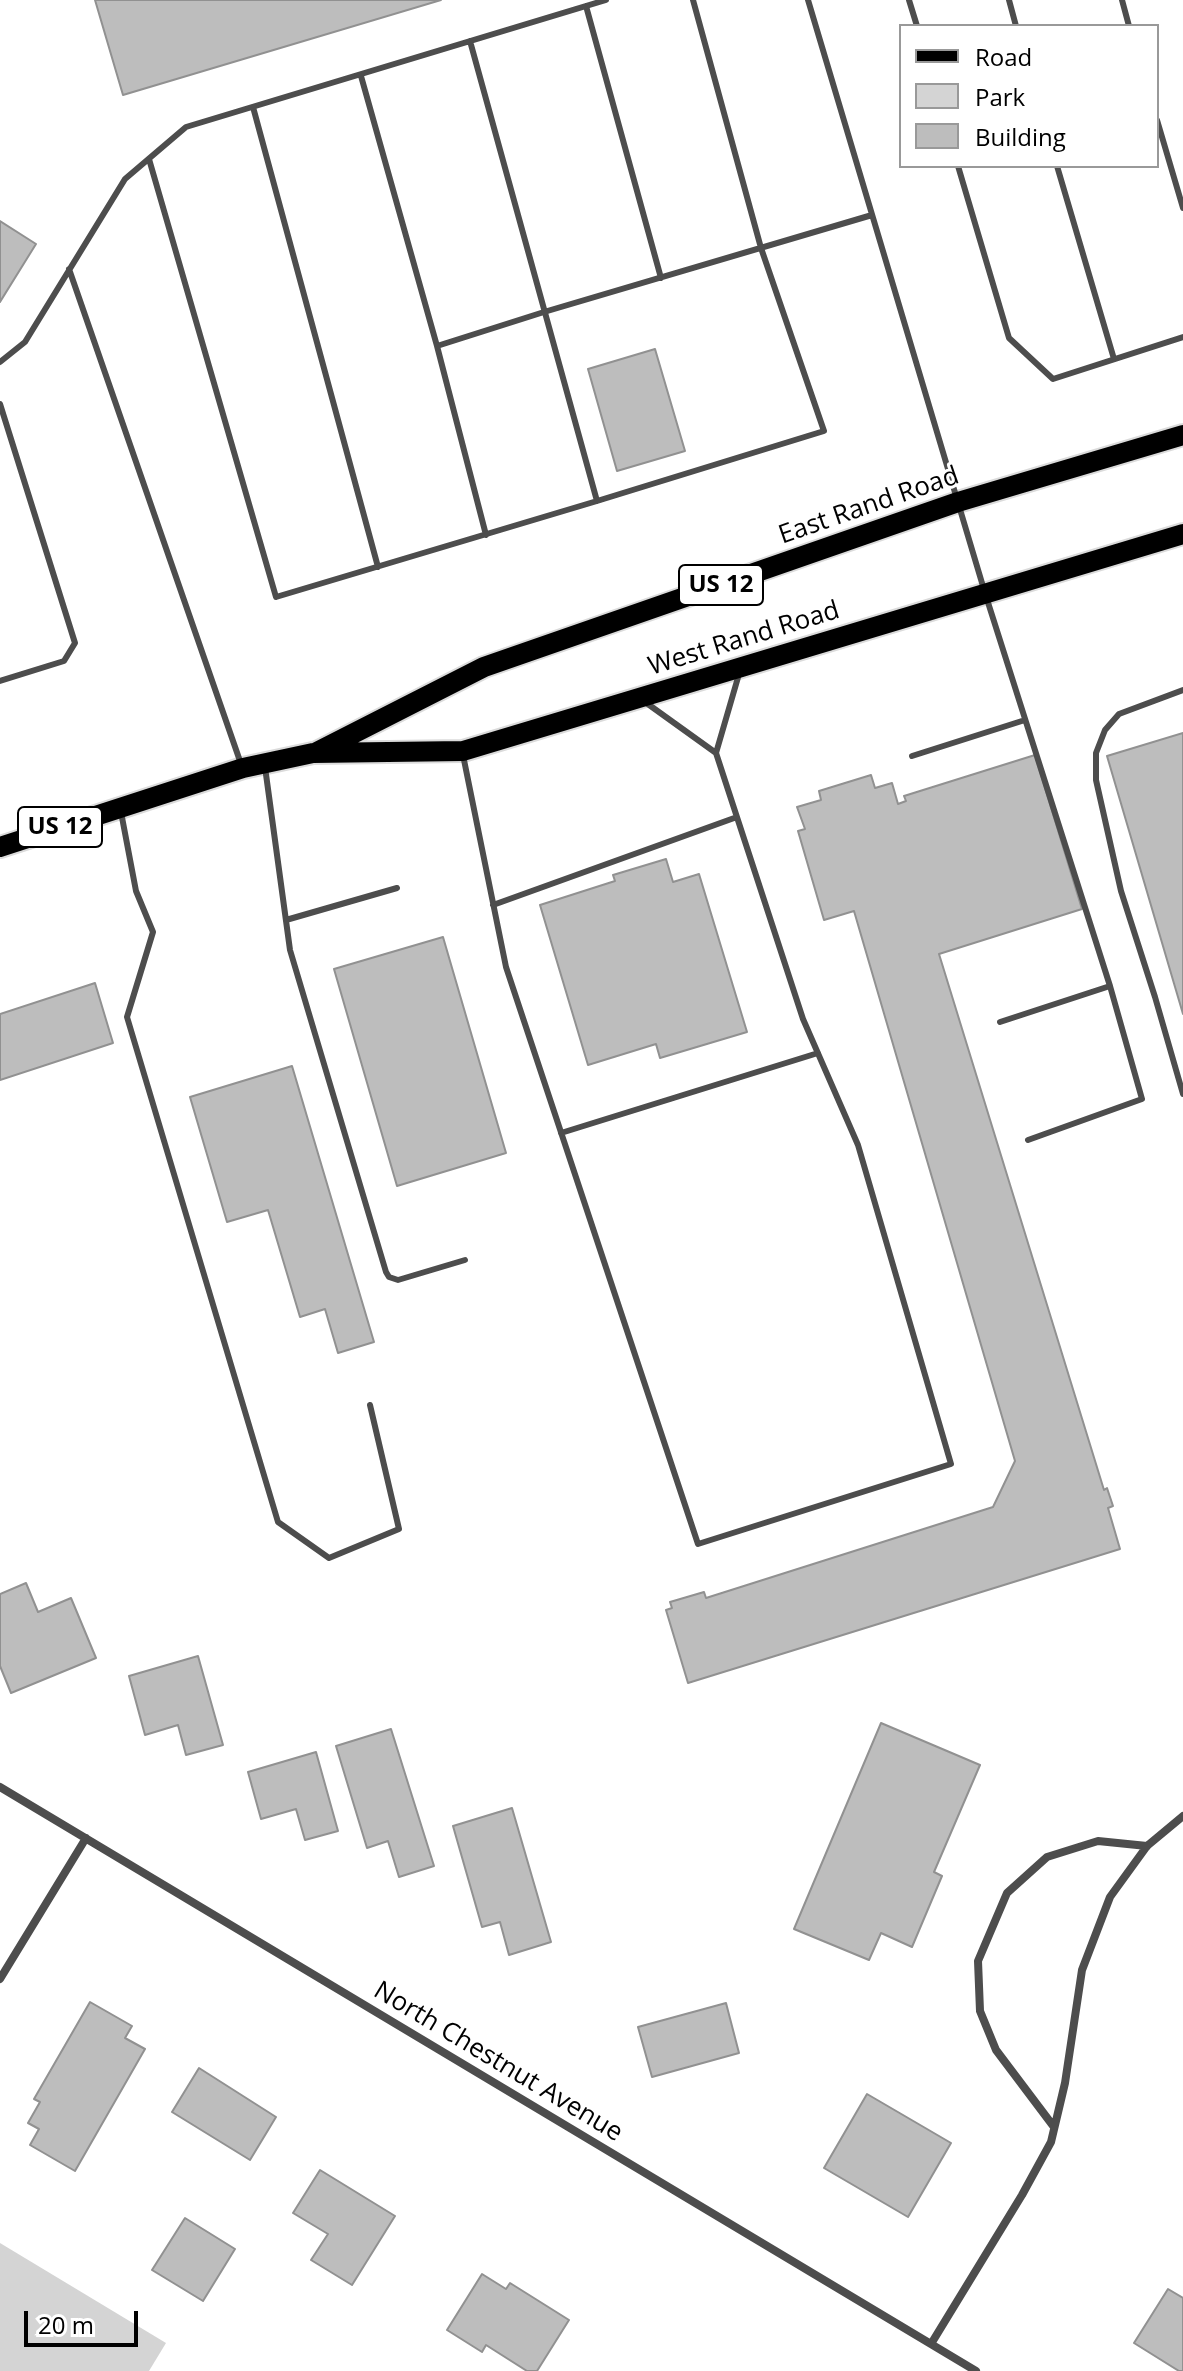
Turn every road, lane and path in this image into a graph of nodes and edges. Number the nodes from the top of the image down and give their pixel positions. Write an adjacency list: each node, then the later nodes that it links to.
1 (606, 0): 7 (lane)
2 (693, 0): 20 (lane)
3 (808, 0): 19 (lane)
4 (909, 0): 8 (lane)
5 (1009, 0): 9 (lane)
6 (1122, 0): 10 (lane)
7 (586, 6): 11 (lane); 22 (lane)
8 (916, 24)
9 (1015, 24)
10 (1128, 24)
11 (470, 41): 12 (lane); 23 (lane)
12 (361, 76): 13 (lane); 25 (lane)
13 (253, 107): 15 (lane); 34 (lane)
14 (1159, 127): 18 (lane)
15 (149, 159): 21 (lane); 34 (lane)
16 (959, 168): 26 (lane)
17 (1058, 168): 26 (lane)
18 (1183, 208)
19 (872, 215): 20 (lane); 31 (lane)
20 (761, 248): 22 (lane); 30 (lane)
21 (69, 269): 27 (lane); 46 (lane)
22 (661, 278): 23 (lane)
23 (544, 312): 25 (lane); 30 (lane)
24 (1183, 337): 26 (lane)
25 (437, 346): 33 (lane)
26 (1114, 359)
27 (0, 362)
28 (0, 404): 37 (lane)
29 (1183, 435): 31 (main road, East Rand Road / US 12)
30 (597, 501): 33 (lane)
31 (958, 502): 35 (lane); 42 (main road, East Rand Road / US 12)
32 (1183, 534): 35 (main road, West Rand Road / US 12)
33 (486, 535): 34 (lane)
34 (378, 567)
35 (985, 593): 36 (main road, West Rand Road / US 12); 40 (lane)
36 (741, 667): 39 (main road, West Rand Road / US 12); 43 (lane)
37 (0, 681)
38 (1183, 690): 56 (lane)
39 (639, 698): 41 (main road, West Rand Road / US 12); 43 (lane)
40 (1025, 720): 44 (lane); 53 (lane)
41 (463, 751): 42 (main road, West Rand Road / US 12); 51 (lane)
42 (313, 753): 45 (main road, US 12)
43 (716, 753): 48 (lane)
44 (912, 756)
45 (265, 764): 46 (main road, US 12); 52 (lane)
46 (243, 768): 47 (main road, US 12)
47 (120, 808): 49 (main road, US 12); 60 (lane)
48 (737, 817): 51 (lane); 55 (lane)
49 (0, 847)
50 (397, 888): 52 (lane)
51 (493, 905): 57 (lane)
52 (286, 920): 59 (lane)
53 (1110, 986): 54 (lane); 58 (lane)
54 (1000, 1022)
55 (818, 1053): 57 (lane); 57 (lane)
56 (1183, 1094)
57 (561, 1133)
58 (1028, 1140)
59 (465, 1260)
60 (370, 1405)
61 (0, 1787): 63 (street, North Chestnut Avenue)
62 (1183, 1816): 64 (street)
63 (86, 1838): 65 (street); 67 (street, North Chestnut Avenue)
64 (1147, 1846): 66 (street); 66 (street)
65 (0, 1979)
66 (1054, 2127): 67 (street)
67 (931, 2344): 68 (street, North Chestnut Avenue)
68 (976, 2371)

